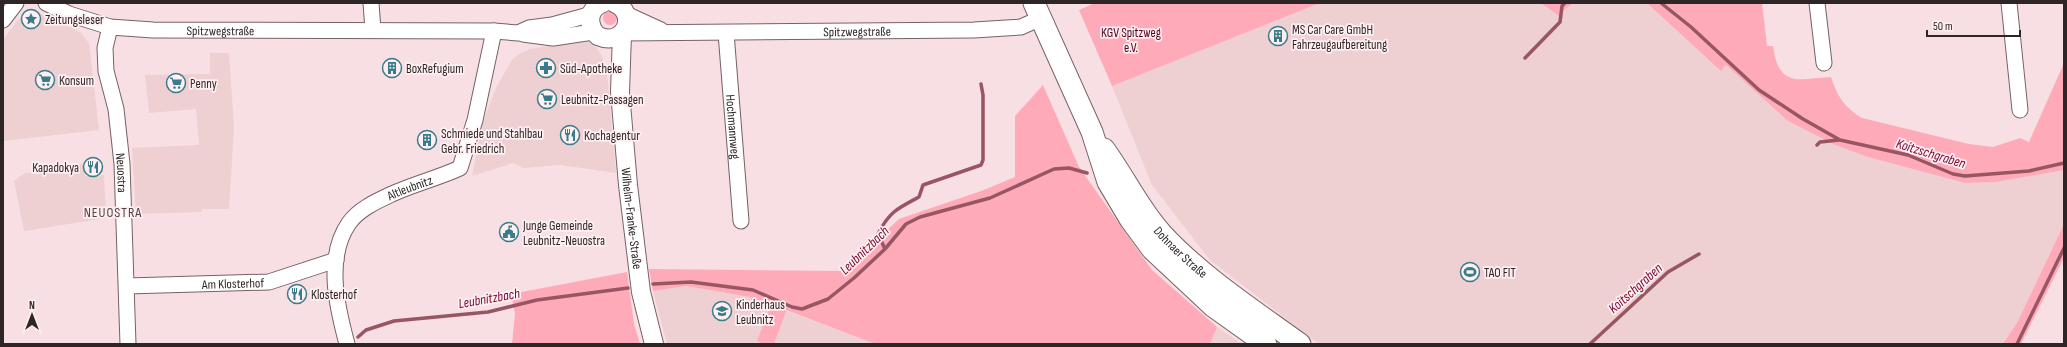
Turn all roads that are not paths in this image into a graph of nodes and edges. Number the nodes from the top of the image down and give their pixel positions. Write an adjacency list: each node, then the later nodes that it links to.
1 (16, 3): 8 (street)
2 (46, 3): 9 (street, Spitzwegstraße)
3 (371, 3): 10 (street)
4 (1817, 3): 17 (street)
5 (2009, 3): 19 (street)
6 (609, 6): 12 (street); 13 (street, Wilhelm-Franke-Straße); 14 (street, Spitzwegstraße); 16 (street, Wilhelm-Franke-Straße)
7 (1037, 10): 15 (street, Spitzwegstraße); 20 (main road, Dohnaer Straße)
8 (3, 20)
9 (110, 27): 10 (street, Spitzwegstraße); 23 (street, Neuostra)
10 (373, 30): 11 (street, Spitzwegstraße)
11 (494, 31): 12 (street, Spitzwegstraße); 22 (street, Altleubnitz)
12 (518, 33): 16 (street)
13 (622, 33): 14 (street, Spitzwegstraße); 16 (street); 18 (street, Wilhelm-Franke-Straße)
14 (671, 33): 15 (street, Spitzwegstraße)
15 (726, 33): 21 (street, Hochmannweg)
16 (598, 35): 18 (street, Wilhelm-Franke-Straße)
17 (1824, 63)
18 (620, 92): 26 (street, Wilhelm-Franke-Straße)
19 (2020, 110)
20 (1092, 132): 27 (main road, Dohnaer Straße); 28 (main road, Dohnaer Straße)
21 (741, 221)
22 (336, 260): 23 (street, Am Klosterhof); 25 (street, Altleubnitz)
23 (127, 286): 24 (street, Neuostra)
24 (128, 344)
25 (347, 344)
26 (654, 344)
27 (1266, 344)
28 (1300, 344)

